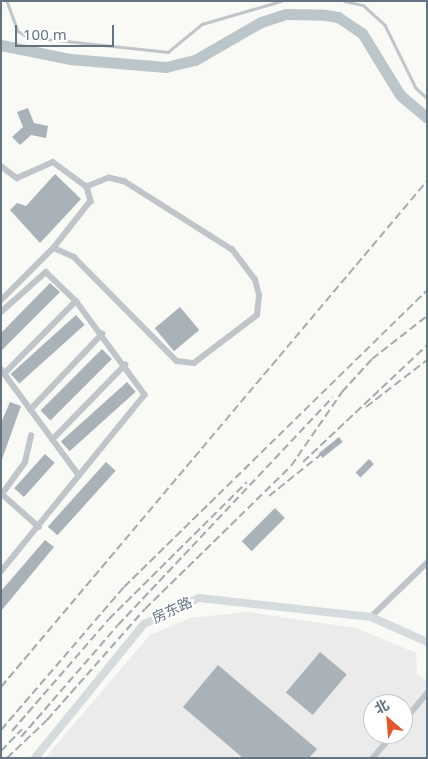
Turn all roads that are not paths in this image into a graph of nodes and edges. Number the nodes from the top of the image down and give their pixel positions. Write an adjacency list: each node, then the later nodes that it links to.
1 (7, 1): 2 (lane)
2 (280, 1)
3 (345, 1): 4 (lane)
4 (427, 98)
5 (1, 166): 6 (street)
6 (87, 188): 7 (street); 7 (street)
7 (54, 248): 8 (street)
8 (1, 301)
9 (76, 301): 10 (street); 11 (street); 13 (street)
10 (1, 312)
11 (102, 334): 12 (street); 14 (street)
12 (125, 365): 16 (street); 17 (street)
13 (3, 371): 14 (street)
14 (30, 410): 16 (street)
15 (31, 436): 18 (street)
16 (52, 440): 17 (street)
17 (79, 475): 19 (street)
18 (2, 493): 19 (street)
19 (39, 527): 21 (street)
20 (427, 563): 22 (street)
21 (1, 572)
22 (371, 617): 23 (main road, 房东路); 27 (main road, 房东路)
23 (427, 642)
24 (427, 693): 25 (street)
25 (413, 710)
26 (385, 744): 28 (street)
27 (35, 758)
28 (373, 758)

